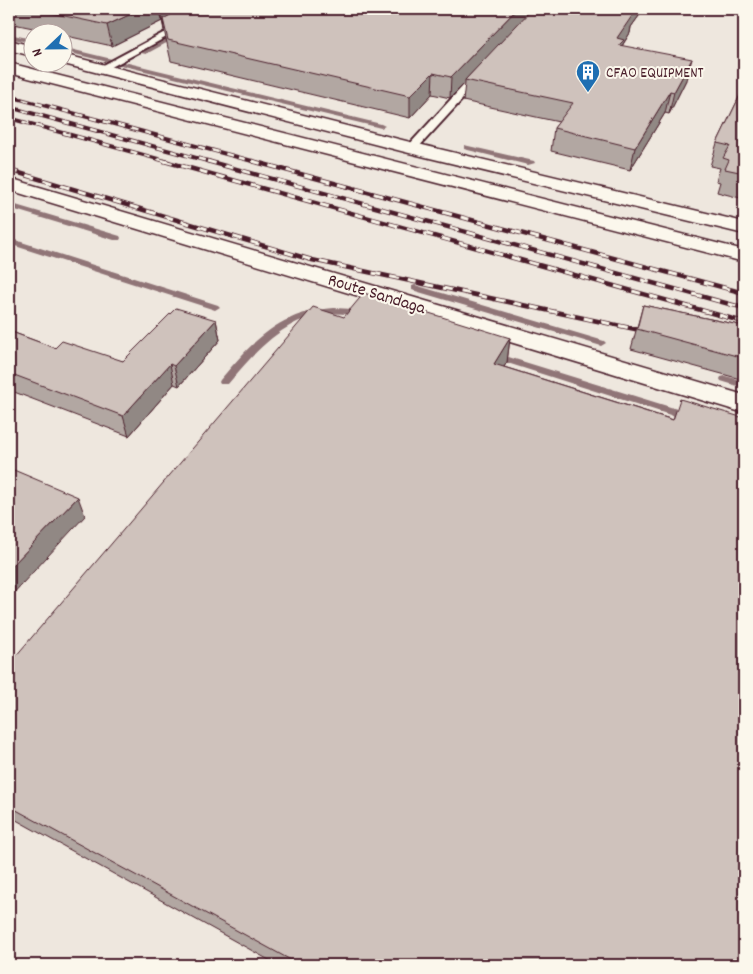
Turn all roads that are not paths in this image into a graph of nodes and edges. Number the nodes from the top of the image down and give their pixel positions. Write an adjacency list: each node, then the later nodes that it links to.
1 (214, 9): 6 (lane)
2 (9, 45): 3 (main road)
3 (22, 48)
4 (72, 62): 6 (main road)
5 (9, 68): 11 (main road)
6 (101, 69): 8 (main road)
7 (483, 71): 8 (lane)
8 (412, 148): 10 (main road)
9 (9, 184): 12 (main road, Route Sandaga)
10 (744, 228)
11 (744, 256)
12 (744, 404)

